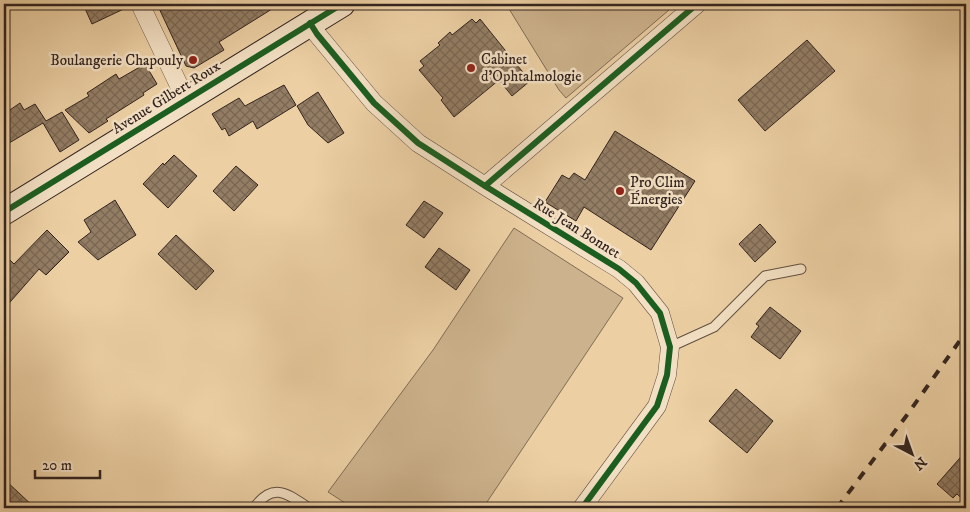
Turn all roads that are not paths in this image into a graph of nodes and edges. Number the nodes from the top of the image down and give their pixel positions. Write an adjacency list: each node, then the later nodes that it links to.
1 (140, 4): 5 (street)
2 (342, 4): 4 (main road, Avenue Gilbert Roux)
3 (697, 4): 6 (street)
4 (310, 23): 5 (main road, Avenue Gilbert Roux); 6 (street, Rue Jean Bonnet)
5 (186, 100): 7 (main road, Avenue Gilbert Roux)
6 (484, 186): 9 (street, Rue Jean Bonnet)
7 (4, 212)
8 (801, 269): 9 (lane)
9 (670, 348): 12 (street, Rue Jean Bonnet)
10 (254, 508): 11 (lane)
11 (309, 508)
12 (582, 508)

